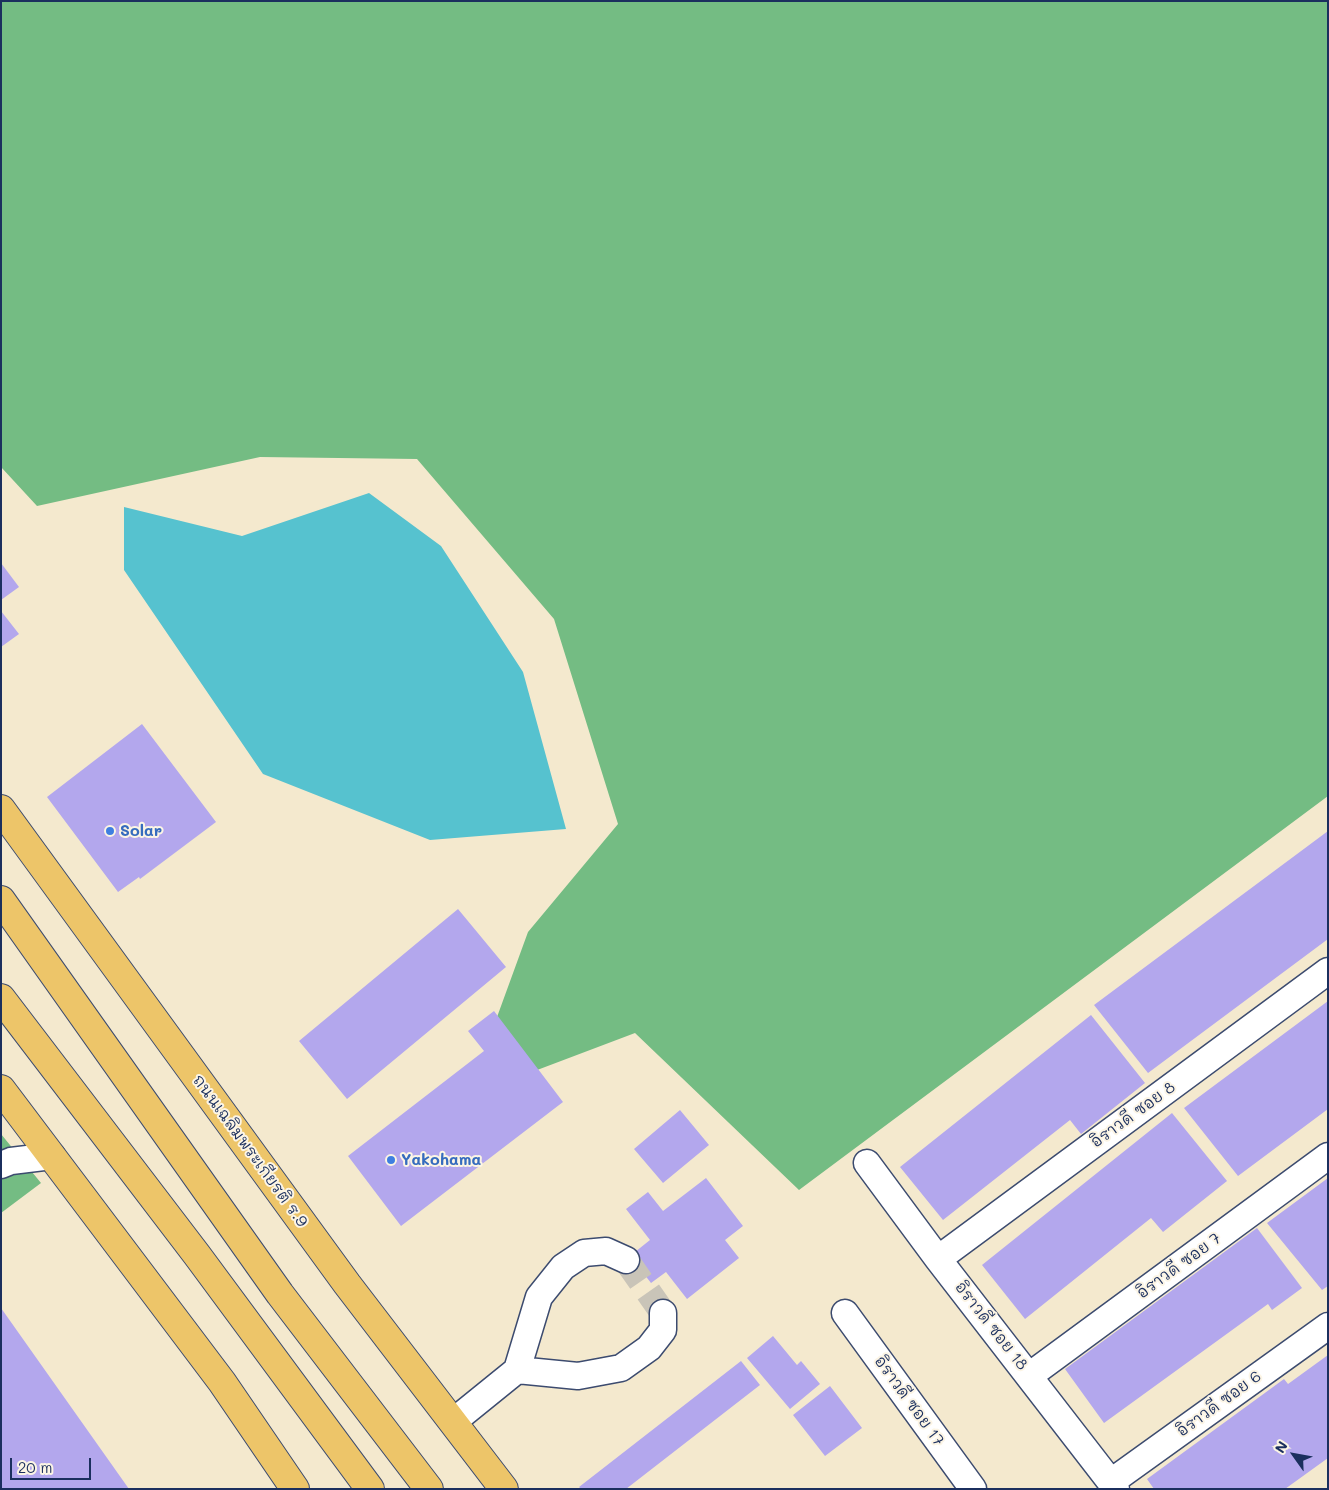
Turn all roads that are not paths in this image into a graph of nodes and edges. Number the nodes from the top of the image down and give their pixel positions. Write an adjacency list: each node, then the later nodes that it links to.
1 (1, 809): 17 (main road, ถนนเฉลิมพระเกียรติ ร.9)
2 (1, 900): 21 (main road)
3 (1328, 971): 10 (street, อิราวดี ซอย 8)
4 (1, 998): 20 (main road)
5 (1, 1089): 6 (main road)
6 (52, 1156): 9 (street); 19 (main road)
7 (1328, 1156): 16 (street, อิราวดี ซอย 7)
8 (867, 1162): 10 (street, อิราวดี ซอย 18)
9 (1, 1165)
10 (938, 1259): 16 (street, อิราวดี ซอย 18)
11 (626, 1260): 15 (street)
12 (663, 1313): 15 (street)
13 (845, 1313): 23 (street, อิราวดี ซอย 17)
14 (1328, 1326): 18 (street, อิราวดี ซอย 6)
15 (518, 1370): 17 (street)
16 (1029, 1376): 18 (street, อิราวดี ซอย 18)
17 (454, 1421): 22 (main road, ถนนเฉลิมพระเกียรติ ร.9)
18 (1114, 1485)
19 (290, 1487)
20 (370, 1489)
21 (429, 1489)
22 (504, 1489)
23 (973, 1489)

